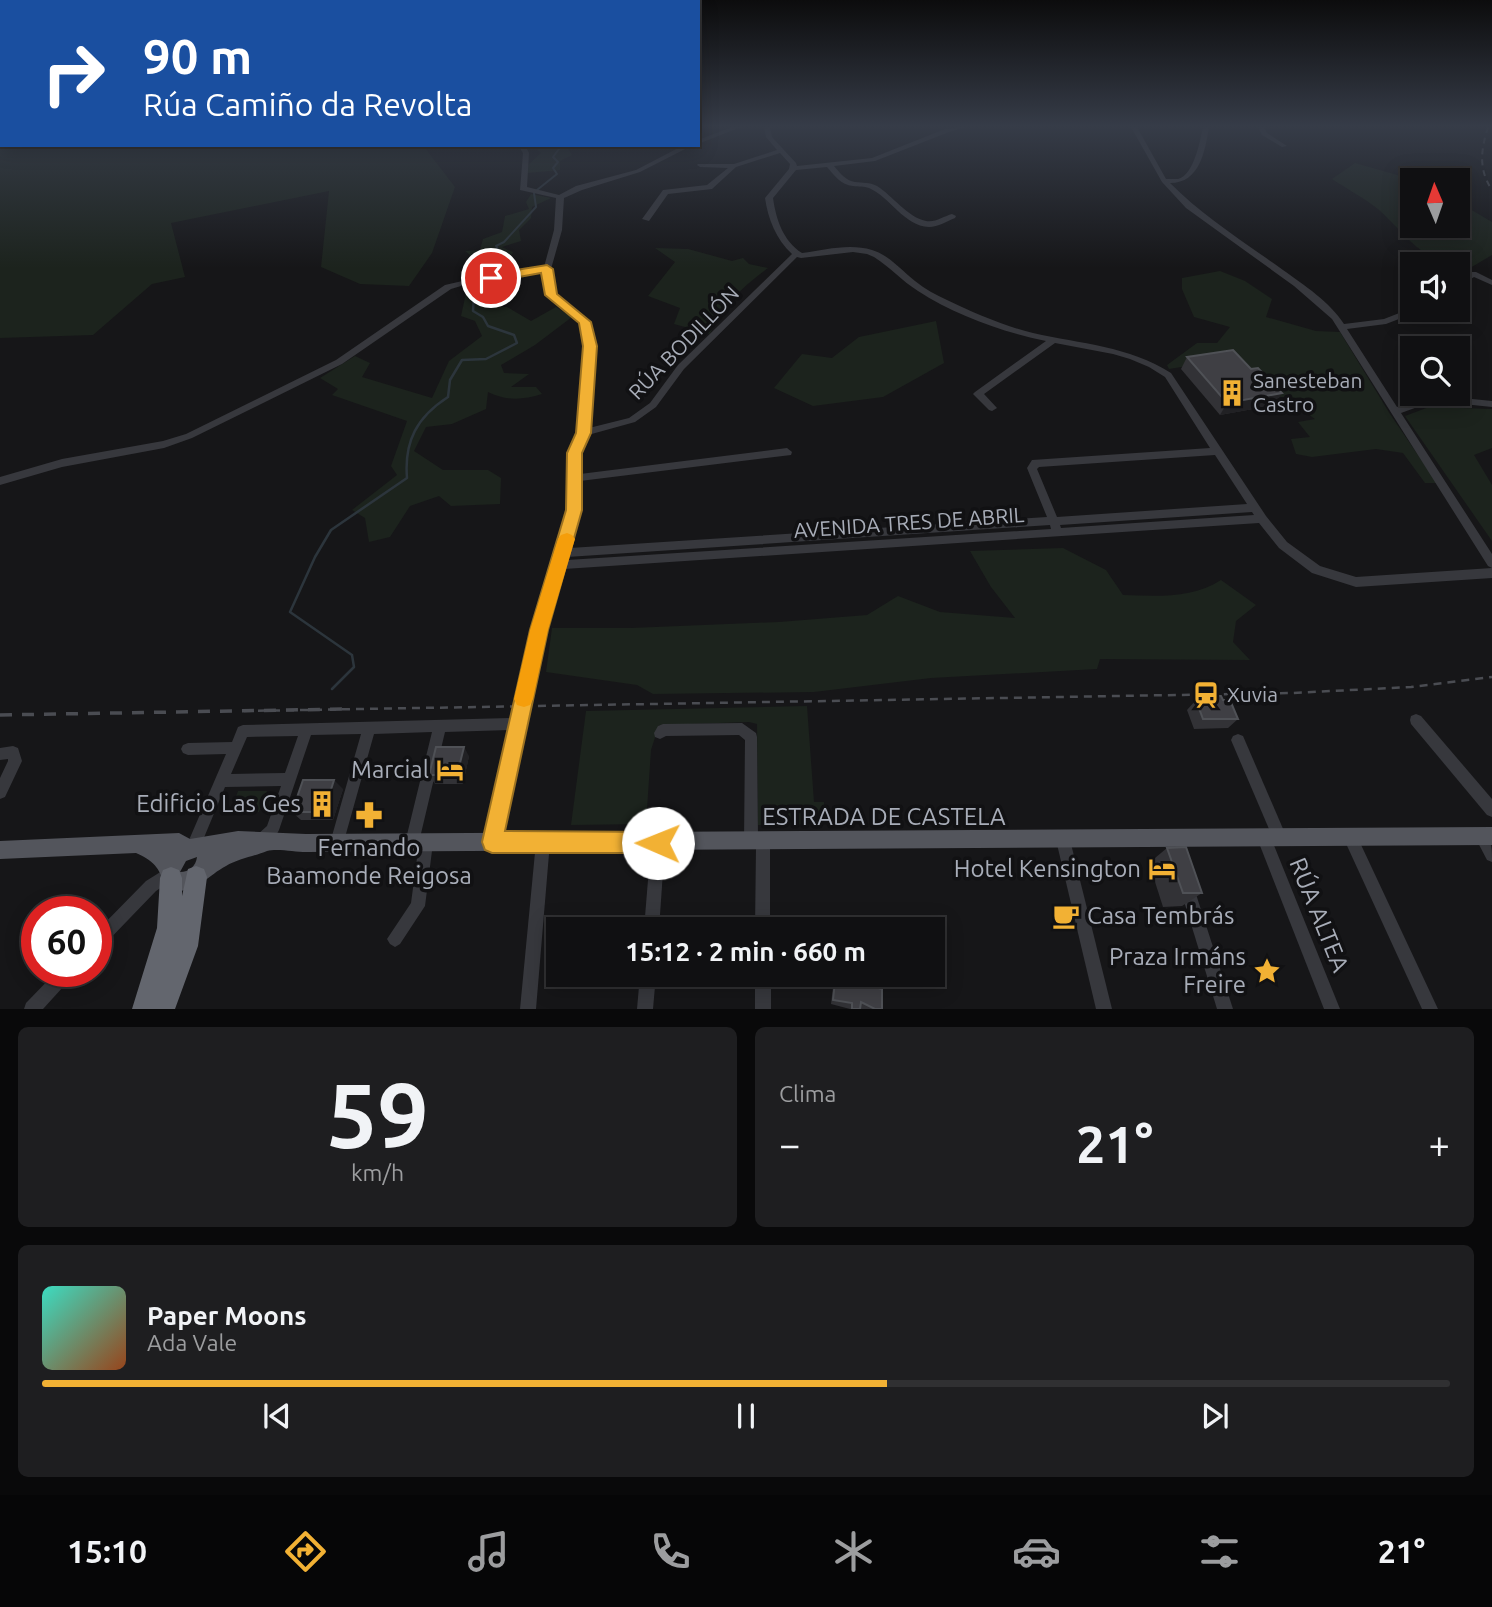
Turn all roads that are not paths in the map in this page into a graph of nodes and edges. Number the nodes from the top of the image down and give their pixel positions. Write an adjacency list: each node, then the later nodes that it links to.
1 (524, 174): 9 (street)
2 (627, 174): 9 (street)
3 (724, 174): 11 (street)
4 (788, 174): 12 (street)
5 (836, 174): 10 (street)
6 (1160, 174): 8 (street)
7 (1190, 174): 8 (street)
8 (1164, 181): 17 (street)
9 (560, 197): 13 (street)
10 (952, 216)
11 (646, 219)
12 (796, 254): 18 (street); 22 (street, RÚA BODILLÓN)
13 (547, 269): 22 (street); 26 (street)
14 (1470, 276): 15 (street)
15 (1492, 283)
16 (1400, 316): 17 (street)
17 (1341, 327): 21 (street)
18 (1053, 340): 20 (street); 23 (street)
19 (1492, 404): 21 (street)
20 (992, 408)
21 (1396, 411): 31 (street)
22 (584, 433): 25 (street)
23 (1215, 451): 27 (street); 29 (street)
24 (787, 452): 25 (street)
25 (576, 478): 30 (street)
26 (0, 481)
27 (1255, 508): 28 (street); 29 (street, AVENIDA TRES DE ABRIL)
28 (1262, 519): 29 (street, AVENIDA TRES DE ABRIL); 32 (street)
29 (1056, 527): 30 (street, AVENIDA TRES DE ABRIL)
30 (560, 559): 34 (street)
31 (1492, 563)
32 (1492, 573)
33 (1416, 720): 46 (street)
34 (518, 724): 35 (street); 52 (street)
35 (440, 725): 36 (street); 56 (street)
36 (369, 727): 37 (street); 55 (street)
37 (311, 729): 40 (street); 43 (street); 51 (street)
38 (660, 733): 54 (street)
39 (1238, 740): 49 (street, RÚA ALTEA)
40 (236, 748): 41 (street); 44 (street)
41 (188, 749)
42 (0, 754): 45 (street)
43 (290, 779): 44 (street); 51 (street)
44 (222, 781): 59 (street)
45 (0, 792)
46 (1492, 810)
47 (1487, 836): 48 (main road, ESTRADA DE CASTELA); 61 (street)
48 (1350, 837): 49 (main road, ESTRADA DE CASTELA); 81 (street)
49 (1272, 838): 50 (main road, ESTRADA DE CASTELA); 80 (street, RÚA ALTEA)
50 (1063, 840): 54 (main road, ESTRADA DE CASTELA); 78 (street)
51 (268, 841): 55 (main road, ESTRADA DE CASTELA); 59 (main road); 64 (main road)
52 (492, 842): 53 (main road, ESTRADA DE CASTELA); 56 (main road, ESTRADA DE CASTELA)
53 (543, 842): 57 (main road, ESTRADA DE CASTELA); 75 (street)
54 (757, 842): 57 (main road, ESTRADA DE CASTELA); 66 (street)
55 (337, 843): 56 (main road, ESTRADA DE CASTELA)
56 (419, 843): 68 (street)
57 (658, 843): 65 (street)
58 (138, 844): 59 (main road); 60 (main road); 62 (main road)
59 (193, 848): 62 (main road); 64 (main road)
60 (0, 850)
61 (1492, 855)
62 (170, 872): 64 (main road); 67 (street); 73 (highway)
63 (1181, 872): 79 (street)
64 (200, 873): 74 (highway)
65 (652, 917)
66 (762, 917)
67 (112, 926)
68 (395, 939)
69 (53, 987): 72 (street)
70 (647, 987): 76 (street)
71 (763, 987): 77 (street)
72 (32, 1009)
73 (144, 1009)
74 (163, 1009)
75 (528, 1009)
76 (645, 1009)
77 (763, 1009)
78 (1104, 1009)
79 (1225, 1009)
80 (1332, 1009)
81 (1430, 1009)

